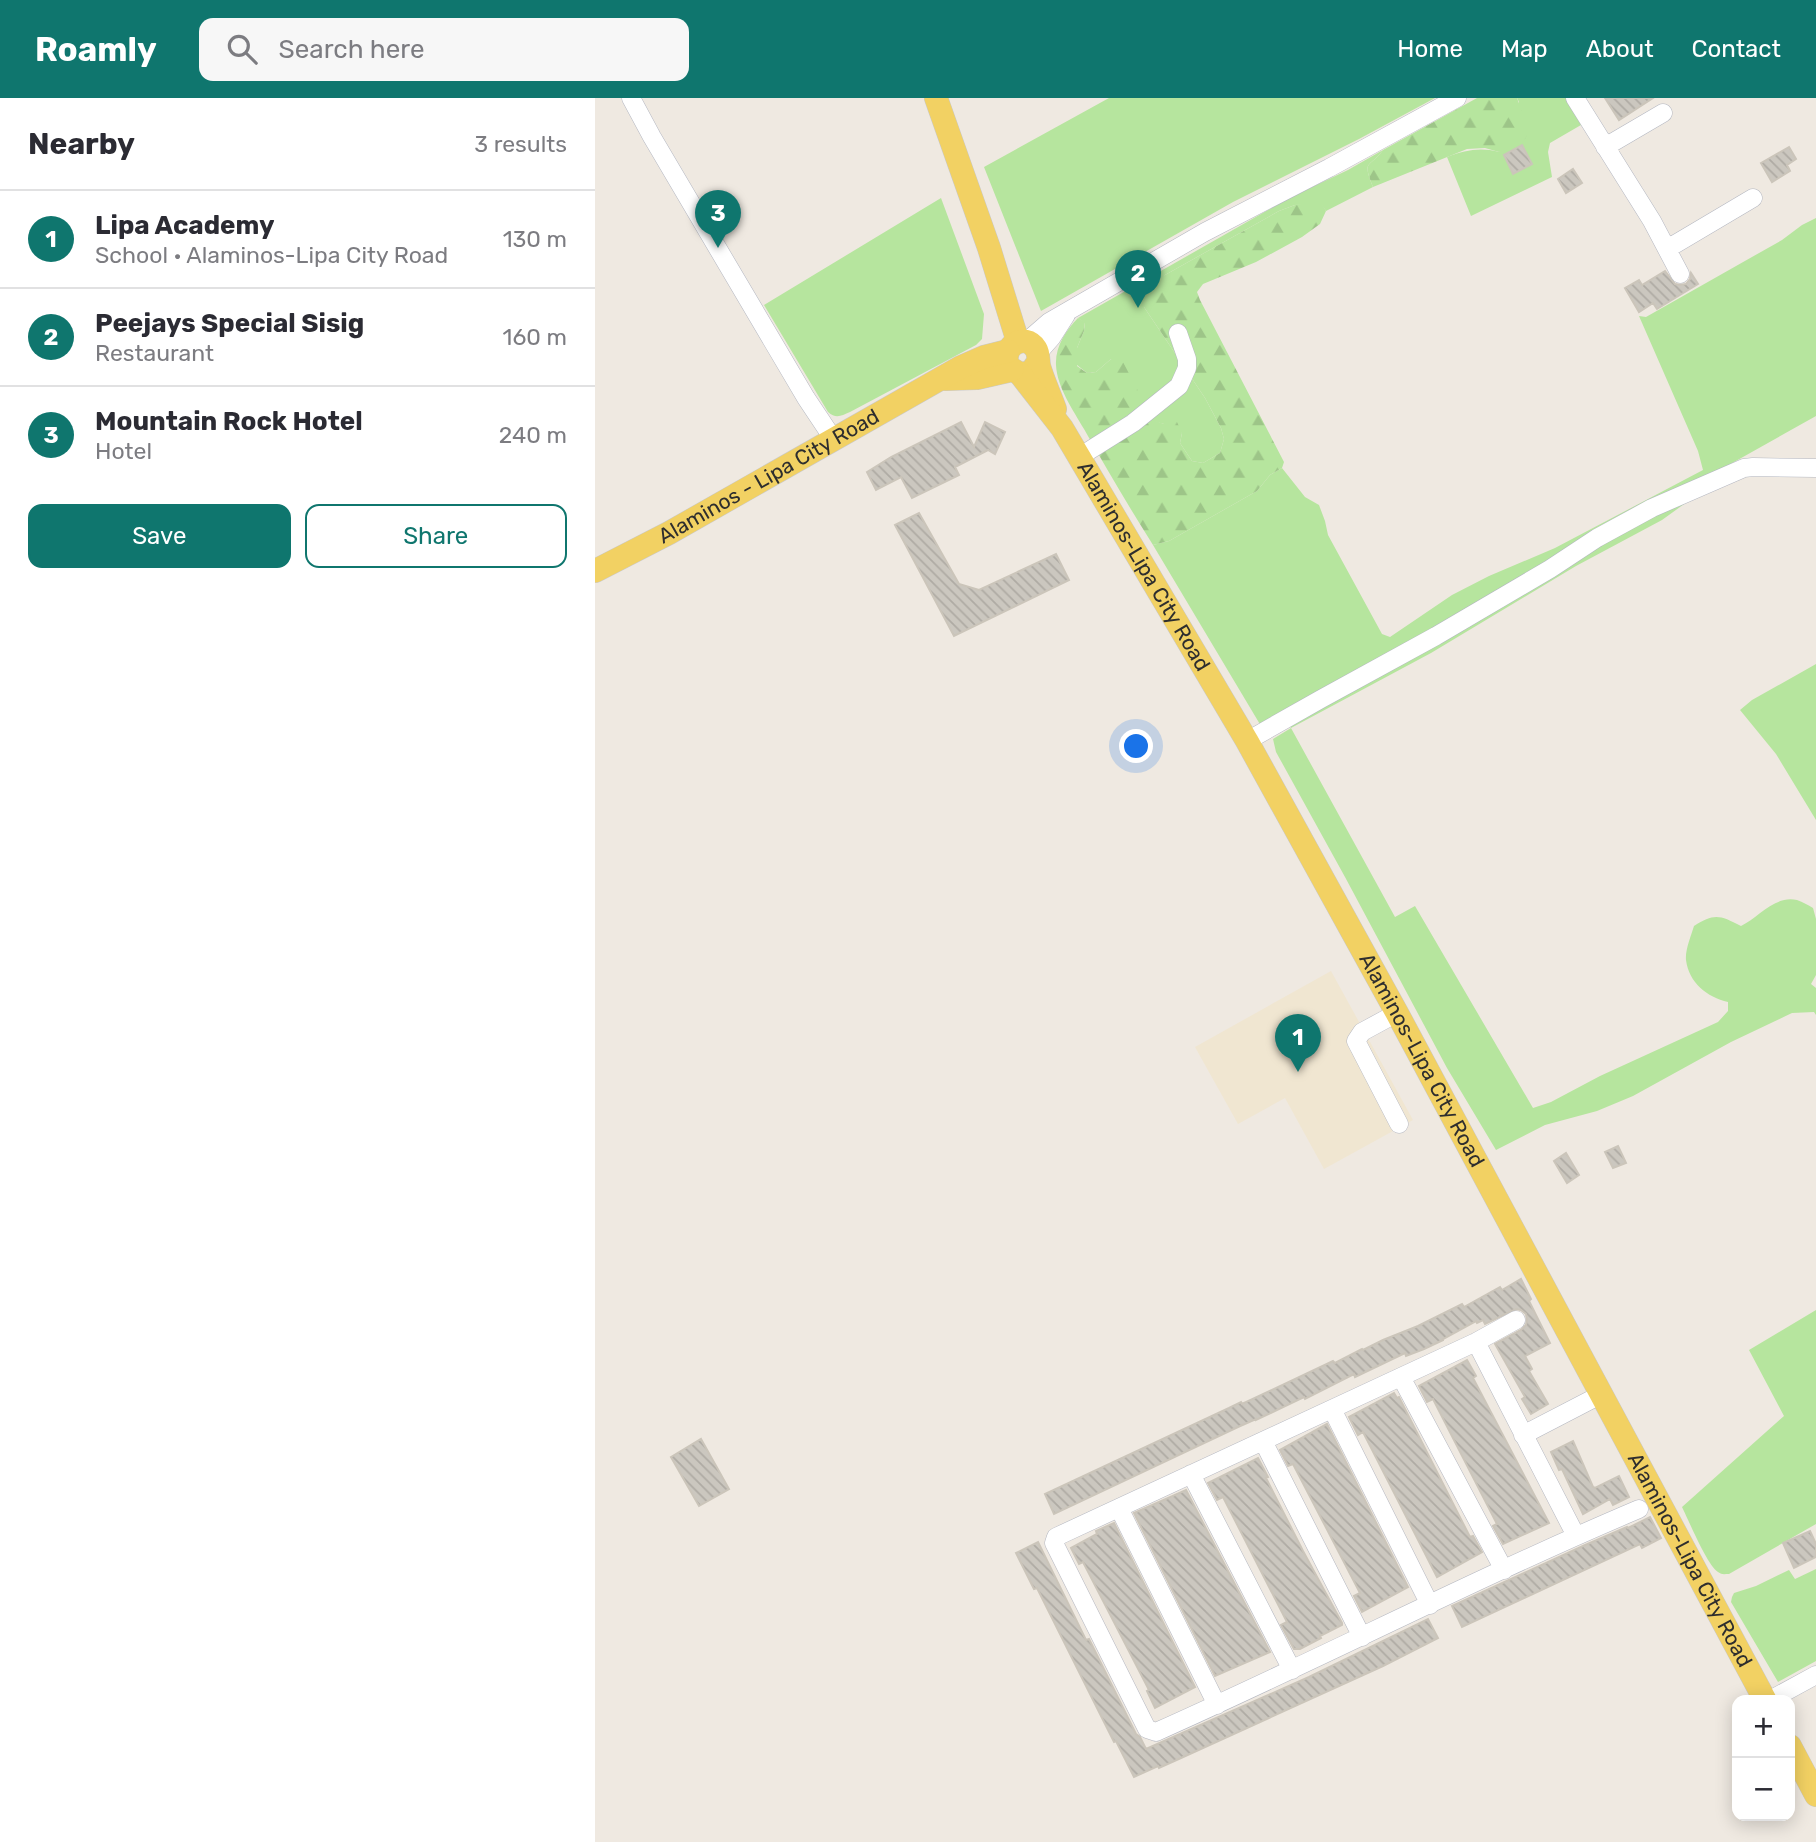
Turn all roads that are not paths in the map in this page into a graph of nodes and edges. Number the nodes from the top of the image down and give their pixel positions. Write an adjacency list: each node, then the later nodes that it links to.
1 (631, 98): 12 (street)
2 (936, 98): 11 (main road, Alaminos-Lipa City Road)
3 (1457, 98): 11 (street)
4 (1575, 98): 6 (street)
5 (1663, 113): 6 (street)
6 (1605, 148): 8 (street)
7 (1753, 198): 8 (street)
8 (1667, 249): 9 (street)
9 (1680, 274)
10 (1178, 333): 13 (street)
11 (1023, 356): 12 (main road, Alaminos - Lipa City Road); 13 (main road, Alaminos-Lipa City Road)
12 (834, 440): 15 (main road, Alaminos - Lipa City Road)
13 (1079, 457): 16 (main road, Alaminos-Lipa City Road)
14 (1816, 468): 16 (street)
15 (595, 571)
16 (1247, 741): 17 (main road, Alaminos-Lipa City Road)
17 (1397, 1013): 18 (street); 22 (main road, Alaminos-Lipa City Road)
18 (1399, 1124)
19 (1516, 1320): 20 (street)
20 (1476, 1342): 21 (street); 24 (street)
21 (1401, 1377): 23 (street); 30 (street)
22 (1602, 1394): 24 (street); 35 (main road, Alaminos-Lipa City Road)
23 (1332, 1409): 25 (street); 31 (street)
24 (1523, 1435): 29 (street)
25 (1263, 1441): 26 (street); 32 (street)
26 (1191, 1474): 27 (street); 33 (street)
27 (1119, 1508): 37 (street); 37 (street)
28 (1639, 1509): 29 (street)
29 (1576, 1536): 30 (street)
30 (1504, 1570): 31 (street)
31 (1430, 1605): 32 (street)
32 (1362, 1637): 33 (street)
33 (1292, 1670): 37 (street)
34 (1816, 1675): 36 (street)
35 (1765, 1695)
36 (1778, 1695)
37 (1217, 1705)
38 (1795, 1755): 39 (main road)
39 (1816, 1795)

